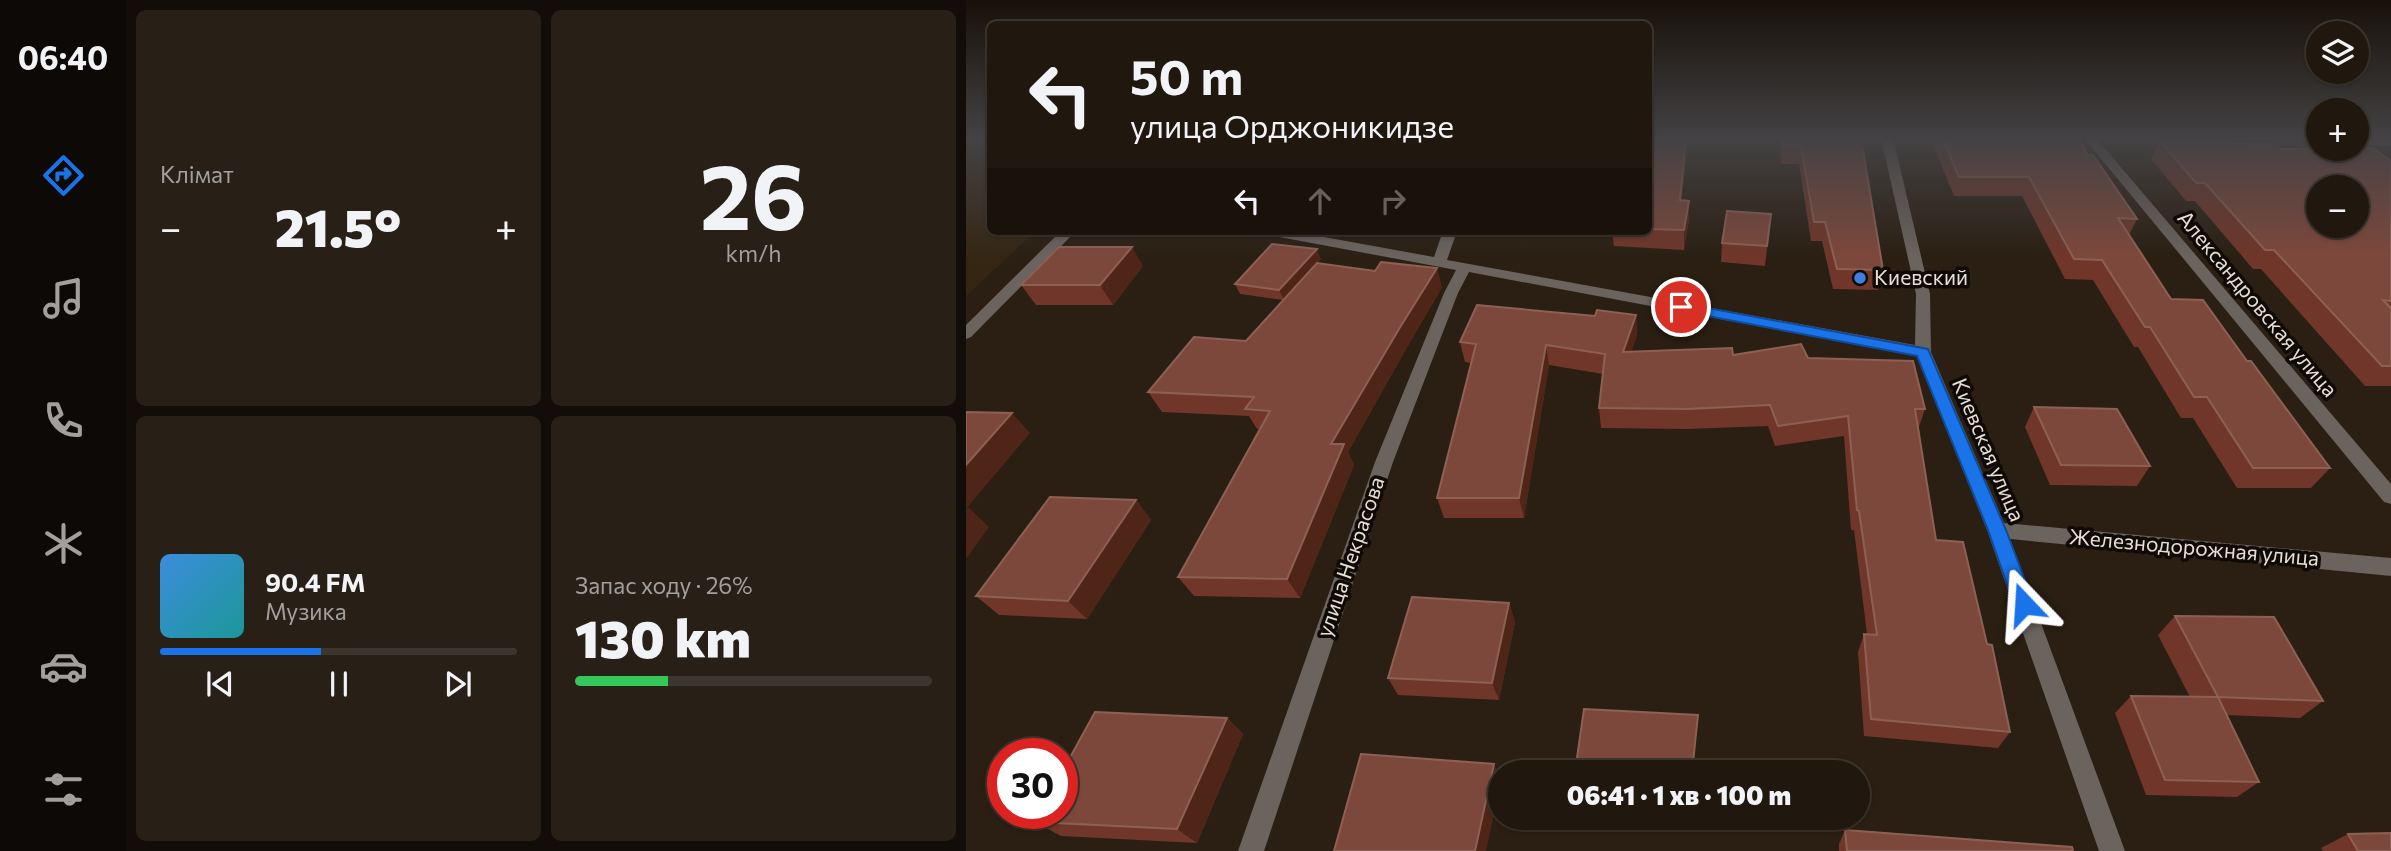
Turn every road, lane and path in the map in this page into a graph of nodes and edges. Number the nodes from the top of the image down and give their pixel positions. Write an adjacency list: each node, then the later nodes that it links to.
1 (1896, 178): 9 (street, Киевская улица)
2 (2123, 178): 10 (street, Александровская улица)
3 (1065, 235): 8 (street)
4 (1290, 235): 6 (street)
5 (1449, 235): 6 (street)
6 (1439, 263): 7 (street)
7 (1465, 268): 9 (street); 13 (street, улица Некрасова)
8 (966, 334)
9 (1923, 352): 11 (street, Киевская улица)
10 (2391, 497)
11 (1997, 530): 12 (street, Железнодорожная улица); 14 (street, Киевская улица)
12 (2391, 567)
13 (1251, 851)
14 (2112, 851)

